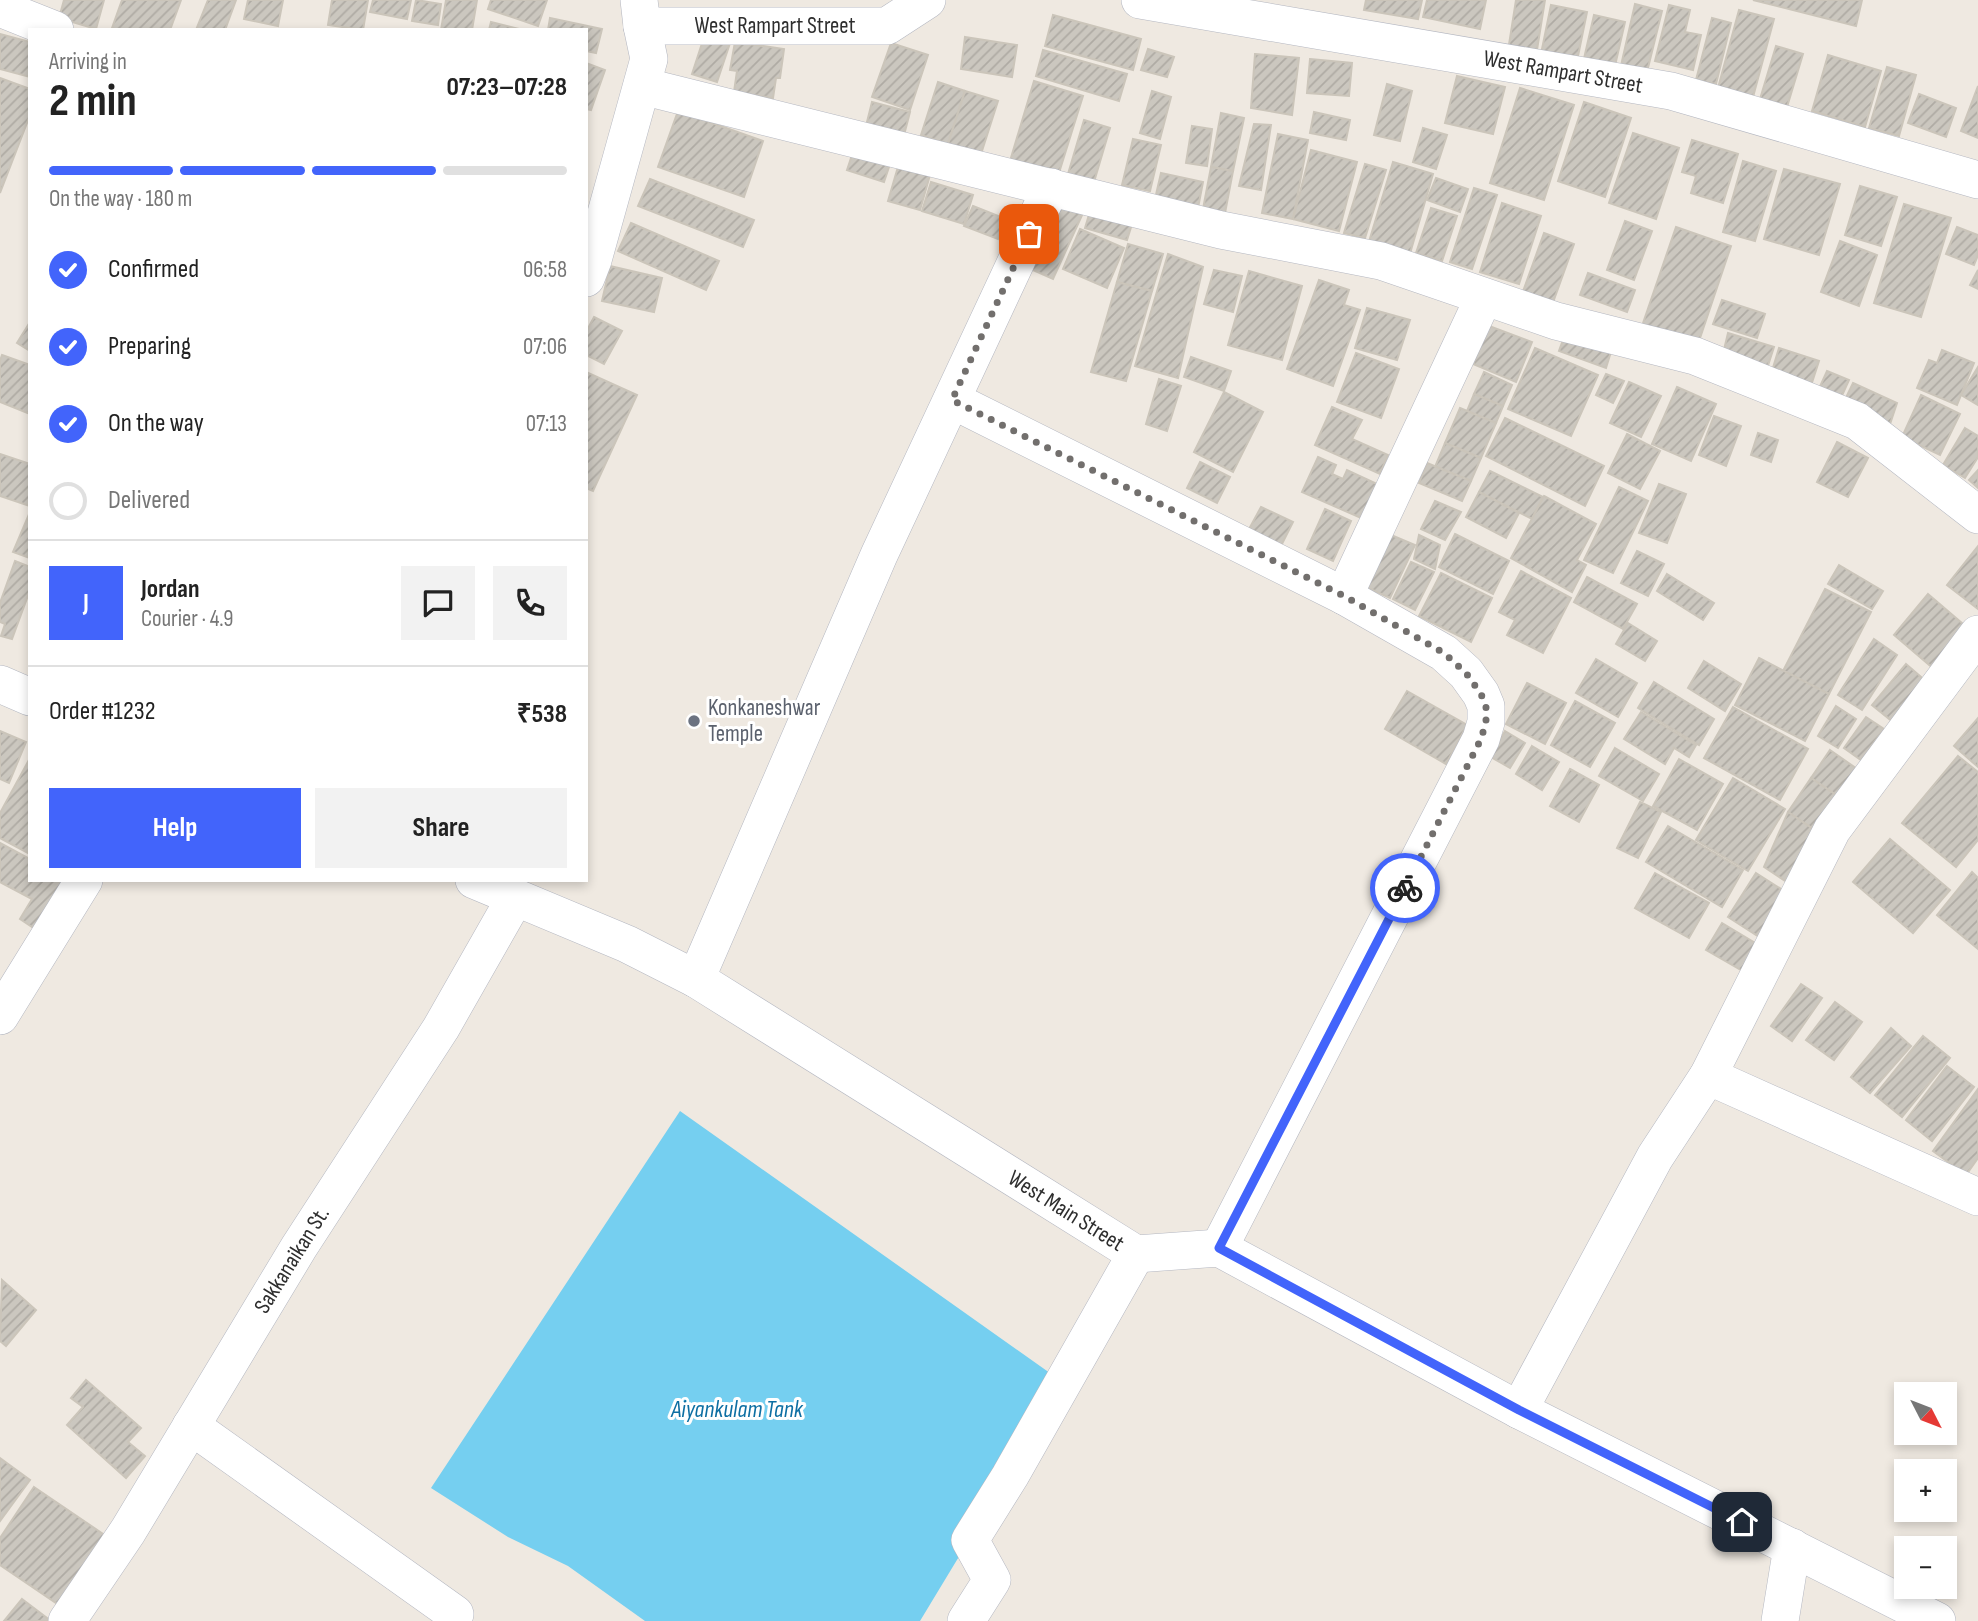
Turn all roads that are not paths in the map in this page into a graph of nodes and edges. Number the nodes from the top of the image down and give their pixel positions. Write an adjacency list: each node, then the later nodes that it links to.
1 (927, 0): 4 (street, West Rampart Street)
2 (1140, 0): 7 (street, West Rampart Street)
3 (0, 8): 5 (street)
4 (640, 13): 6 (street)
5 (50, 28)
6 (642, 86): 8 (street); 9 (street)
7 (1978, 180)
8 (1051, 187): 10 (street); 11 (street)
9 (589, 265)
10 (1484, 297): 12 (street); 13 (street)
11 (952, 400): 13 (street); 20 (street)
12 (1978, 515)
13 (1344, 596): 24 (street)
14 (1978, 634): 22 (street)
15 (0, 684): 16 (street)
16 (28, 695)
17 (83, 882): 21 (street)
18 (479, 882): 19 (street, West Main Street)
19 (515, 898): 20 (street, West Main Street); 27 (street, Sakkanaikan St.)
20 (696, 979): 25 (street, West Main Street)
21 (0, 1016)
22 (1708, 1076): 23 (street); 26 (street)
23 (1978, 1197)
24 (1219, 1248): 25 (street, West Main Street); 26 (street)
25 (1136, 1254): 31 (street)
26 (1519, 1410): 28 (street)
27 (191, 1426): 29 (street); 30 (street, Sakkanaikan St.)
28 (1792, 1547): 32 (street); 33 (street)
29 (455, 1614)
30 (67, 1621)
31 (966, 1621)
32 (1780, 1621)
33 (1937, 1621)

